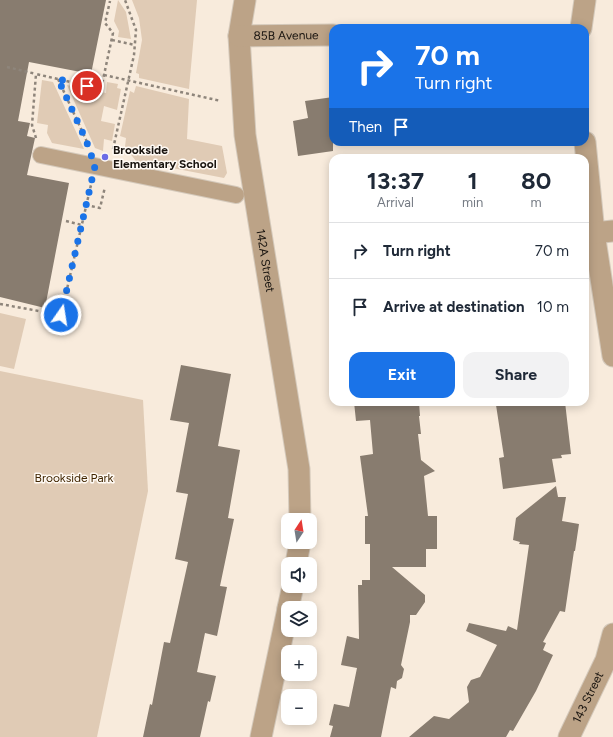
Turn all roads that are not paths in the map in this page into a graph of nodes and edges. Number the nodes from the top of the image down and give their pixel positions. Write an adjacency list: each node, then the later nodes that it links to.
1 (245, 0): 5 (street, 142A Street)
2 (585, 0): 3 (street)
3 (582, 24)
4 (329, 35): 5 (street, 85B Avenue)
5 (239, 36): 11 (street, 142A Street)
6 (41, 155): 8 (street)
7 (589, 161): 9 (street)
8 (236, 195)
9 (604, 232): 10 (street)
10 (613, 356)
11 (300, 513)
12 (613, 634): 15 (street, 143 Street)
13 (282, 637): 14 (street)
14 (261, 737)
15 (569, 737)

